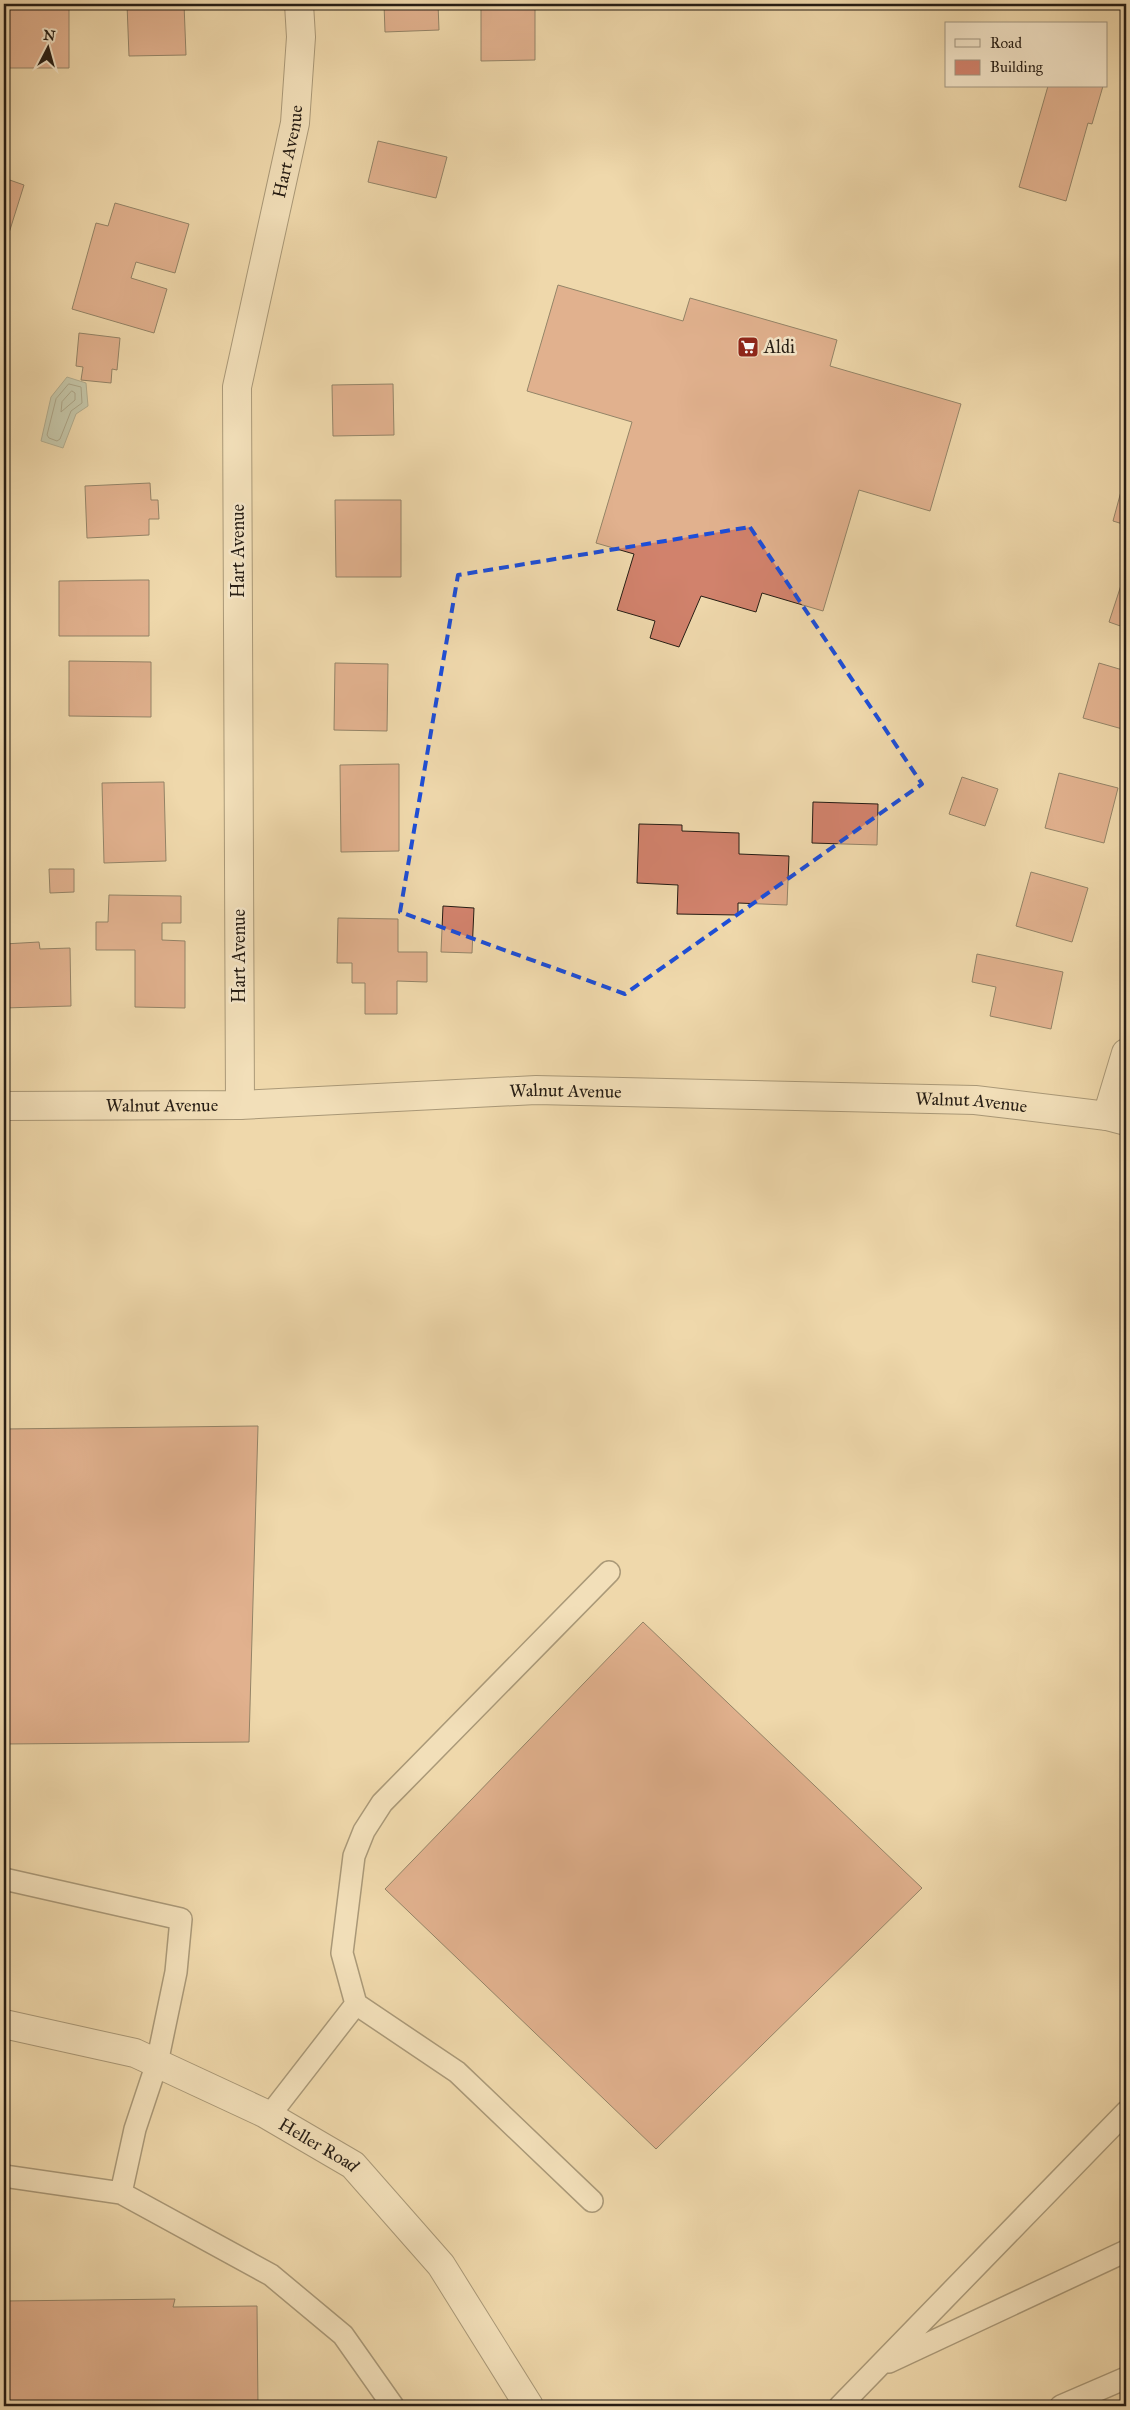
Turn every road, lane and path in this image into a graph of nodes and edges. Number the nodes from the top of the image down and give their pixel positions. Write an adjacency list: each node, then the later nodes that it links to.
1 (299, 4): 3 (street, Hart Avenue)
2 (1126, 1053): 5 (street)
3 (240, 1105): 4 (street, Walnut Avenue); 5 (street, Walnut Avenue)
4 (4, 1106)
5 (1117, 1118)
6 (609, 1572): 8 (lane)
7 (4, 1879): 10 (lane)
8 (356, 2004): 12 (lane); 15 (lane)
9 (4, 2024): 10 (street, Heller Road)
10 (157, 2064): 12 (street, Heller Road); 14 (lane)
11 (1126, 2112): 17 (lane)
12 (270, 2116): 20 (street, Heller Road)
13 (4, 2176): 14 (lane)
14 (121, 2193): 19 (lane)
15 (592, 2202)
16 (1126, 2251): 17 (lane)
17 (878, 2367): 21 (lane)
18 (1126, 2378): 22 (lane)
19 (393, 2406)
20 (529, 2406)
21 (840, 2406)
22 (1061, 2406)

